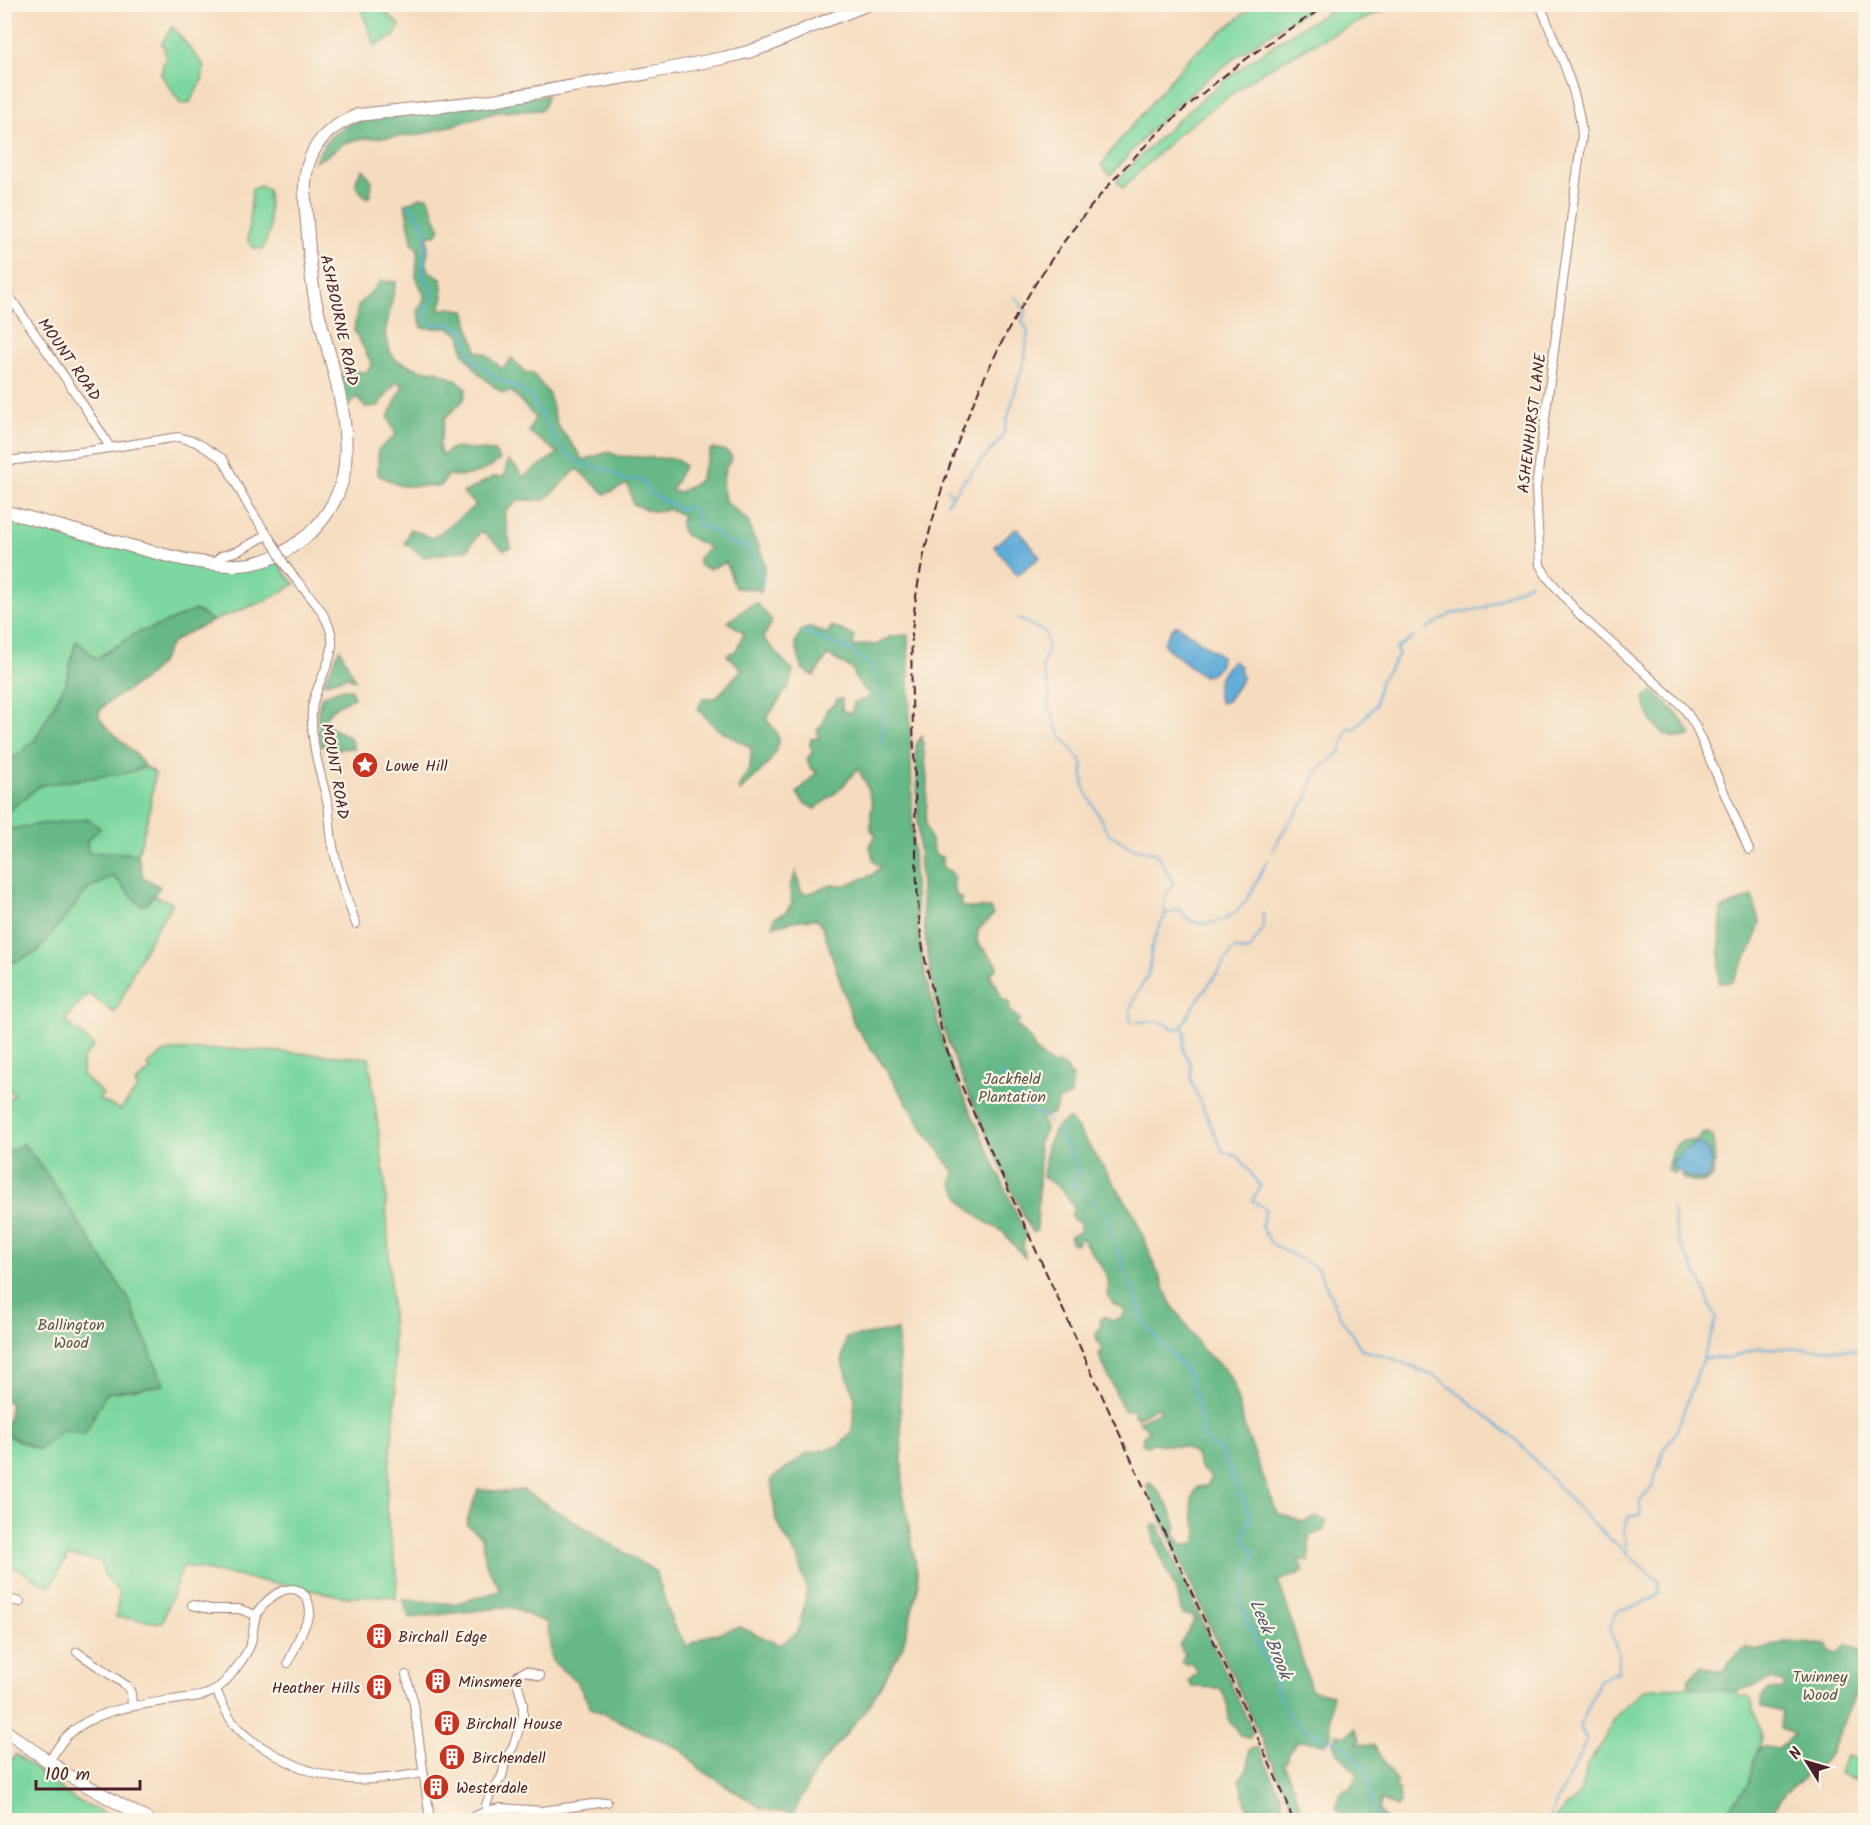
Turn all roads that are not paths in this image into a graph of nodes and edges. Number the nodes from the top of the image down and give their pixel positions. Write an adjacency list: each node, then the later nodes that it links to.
1 (869, 4): 8 (highway, ASHBOURNE ROAD)
2 (1540, 4): 9 (street, ASHENHURST LANE)
3 (4, 288): 4 (street, MOUNT ROAD)
4 (108, 448): 5 (street, MOUNT ROAD); 7 (street, MOUNT ROAD)
5 (4, 460)
6 (4, 511): 8 (highway, ASHBOURNE ROAD)
7 (267, 535): 8 (street); 10 (street, MOUNT ROAD, bridge)
8 (218, 560)
9 (1749, 850)
10 (356, 924)
11 (4, 1598): 12 (street)
12 (20, 1602)
13 (192, 1605): 14 (street)
14 (256, 1615): 16 (street); 19 (street)
15 (77, 1652): 20 (street)
16 (288, 1663)
17 (406, 1675): 24 (street)
18 (540, 1676): 26 (street)
19 (216, 1690): 20 (street); 24 (street)
20 (132, 1706): 23 (street)
21 (4, 1711): 22 (street)
22 (4, 1729): 23 (highway)
23 (48, 1763): 27 (highway)
24 (423, 1773): 28 (street)
25 (606, 1802): 26 (street)
26 (486, 1811): 29 (street)
27 (148, 1821)
28 (430, 1821)
29 (467, 1821)

